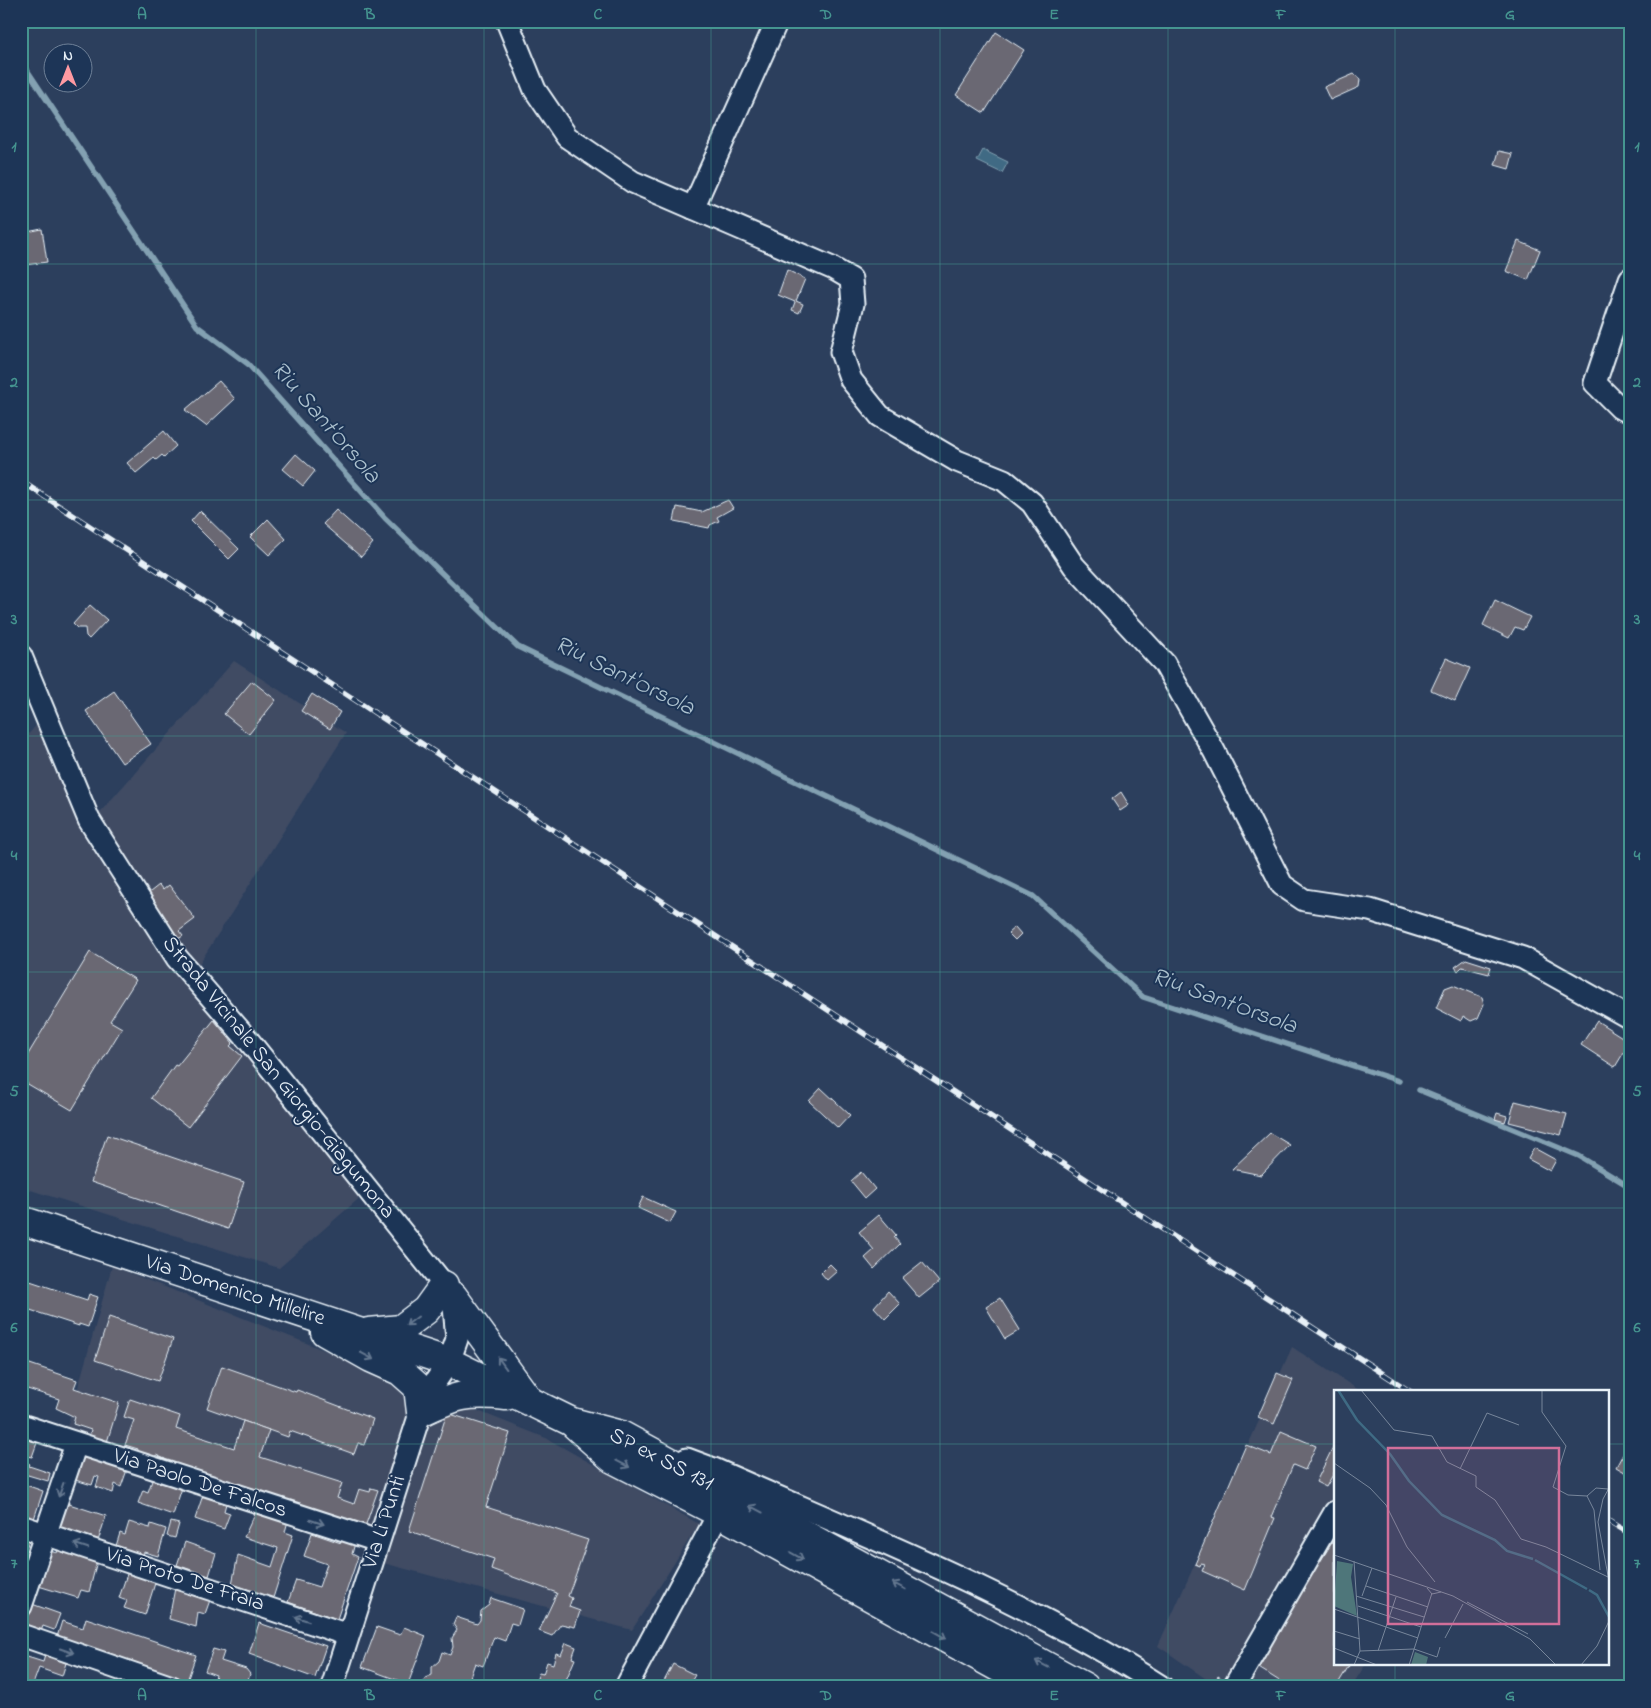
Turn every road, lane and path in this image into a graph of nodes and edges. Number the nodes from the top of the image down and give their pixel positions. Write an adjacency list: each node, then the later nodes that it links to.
1 (507, 21): 3 (street)
2 (777, 21): 3 (street)
3 (693, 208): 7 (street)
4 (1630, 280): 5 (street)
5 (1630, 412)
6 (21, 656): 9 (street, Strada Vicinale San Giorgio-Giagumona)
7 (1630, 1018)
8 (21, 1220): 10 (main road, Via Domenico Millelire)
9 (449, 1290): 11 (main road, one-way to 11); 12 (street); 13 (main road, one-way to 9)
10 (279, 1305): 11 (main road, Via Domenico Millelire); 14 (main road, one-way to 14)
11 (365, 1332): 12 (main road, Via Domenico Millelire)
12 (449, 1362): 13 (main road, Via Domenico Millelire); 14 (street, Via Li Punti)
13 (527, 1400): 14 (main road); 15 (main road, Via Domenico Millelire)
14 (421, 1412): 23 (street, Via Li Punti)
15 (572, 1422): 18 (main road, SP ex SS 131); 19 (main road, SP ex SS 131, one-way to 19)
16 (21, 1425): 17 (street, Via Paolo De Falcos)
17 (76, 1444): 22 (street, one-way to 22); 23 (street, Via Paolo De Falcos, one-way to 23)
18 (678, 1467): 32 (main road, SP ex SS 131, one-way to 18); 33 (street)
19 (719, 1512): 30 (street); 31 (main road, SP ex SS 131, one-way to 31)
20 (1334, 1514): 27 (street)
21 (21, 1526): 22 (street, Via Proto De Fraia)
22 (46, 1534): 24 (street); 25 (street, Via Proto De Fraia, one-way to 22)
23 (378, 1542): 25 (street, Via Li Punti)
24 (21, 1606)
25 (348, 1635): 29 (street, Via Li Punti)
26 (21, 1636): 28 (street, one-way to 28)
27 (1242, 1684)
28 (172, 1687)
29 (332, 1687)
30 (626, 1687)
31 (1034, 1687)
32 (1085, 1687)
33 (1162, 1687)

